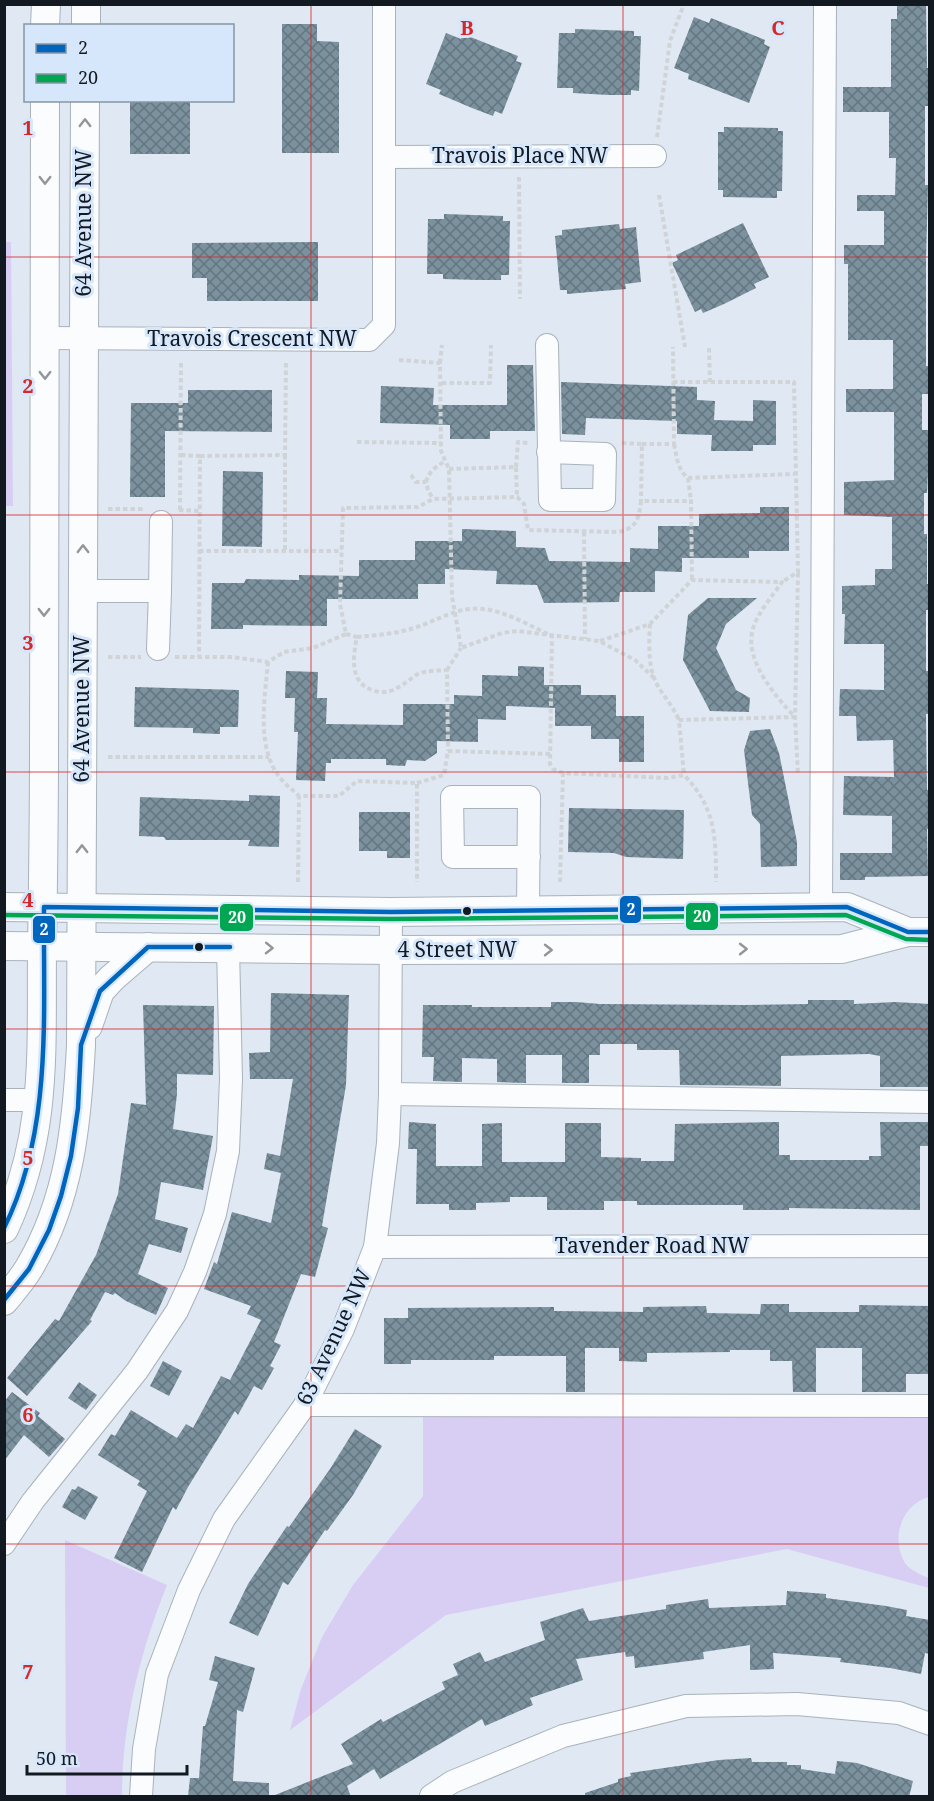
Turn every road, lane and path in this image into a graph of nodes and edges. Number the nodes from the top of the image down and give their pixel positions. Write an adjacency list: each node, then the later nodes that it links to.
1 (45, 4): 6 (main road)
2 (86, 4): 7 (main road)
3 (384, 4): 11 (street, Travois Crescent NW)
4 (684, 4): 10 (path)
5 (825, 4): 87 (street)
6 (45, 24)
7 (86, 24)
8 (45, 102): 15 (main road, 64 Avenue NW, one-way to 15)
9 (85, 102): 16 (main road, 64 Avenue NW, one-way to 9)
10 (655, 156): 11 (street, Travois Place NW)
11 (385, 157): 16 (street, Travois Crescent NW)
12 (519, 174): 14 (path)
13 (659, 195): 21 (path)
14 (520, 299)
15 (45, 338): 16 (street, Travois Crescent NW); 86 (main road, 64 Avenue NW, one-way to 86)
16 (83, 338): 55 (main road, 64 Avenue NW, one-way to 16)
17 (442, 345): 26 (path)
18 (491, 345): 29 (path)
19 (546, 345): 34 (street)
20 (673, 347): 27 (path)
21 (685, 347)
22 (709, 348): 28 (path)
23 (181, 357): 35 (path)
24 (286, 358): 36 (path)
25 (399, 360): 26 (path)
26 (440, 363): 29 (path)
27 (673, 382): 28 (path); 33 (path)
28 (710, 382): 40 (path)
29 (442, 383): 31 (path)
30 (357, 441): 31 (path)
31 (441, 443): 38 (path)
32 (642, 444): 33 (path)
33 (674, 444): 42 (path)
34 (548, 452)
35 (181, 455): 37 (path); 48 (path)
36 (285, 455): 37 (path); 52 (path)
37 (200, 456): 51 (path)
38 (446, 461): 39 (path); 43 (path)
39 (449, 469): 44 (path); 46 (path)
40 (794, 474): 42 (path); 54 (path)
41 (411, 475): 43 (path)
42 (688, 478): 47 (path)
43 (426, 482): 45 (path)
44 (517, 497)
45 (433, 499): 46 (path); 53 (path)
46 (451, 499): 57 (path)
47 (691, 501)
48 (180, 510)
49 (161, 522): 56 (street)
50 (584, 532): 62 (path)
51 (199, 551): 52 (path); 67 (path)
52 (285, 551): 53 (path)
53 (342, 551): 59 (path)
54 (782, 582): 58 (path); 71 (path)
55 (82, 591): 56 (street); 88 (main road, 64 Avenue NW, one-way to 55)
56 (160, 591): 65 (street)
57 (453, 612): 60 (path); 61 (path); 64 (path)
58 (650, 624): 63 (path); 70 (path)
59 (346, 634): 61 (path); 68 (path)
60 (552, 636): 62 (path); 64 (path); 73 (path)
61 (357, 637): 69 (path)
62 (585, 639): 63 (path)
63 (599, 641): 70 (path)
64 (461, 648): 69 (path)
65 (155, 654): 66 (path); 67 (path)
66 (108, 657)
67 (199, 657): 68 (path)
68 (268, 662): 75 (path)
69 (447, 670): 72 (path)
70 (654, 678): 71 (path)
71 (679, 720): 77 (path)
72 (448, 751): 73 (path); 78 (path)
73 (550, 754): 76 (path)
74 (108, 757): 75 (path)
75 (269, 757): 79 (path)
76 (563, 773): 77 (path); 83 (path)
77 (684, 775): 84 (path)
78 (417, 783): 79 (path); 82 (path)
79 (299, 796): 81 (path)
80 (529, 856): 89 (street)
81 (298, 882)
82 (417, 882)
83 (561, 882)
84 (716, 882)
85 (4, 907): 86 (main road, 4 Street NW)
86 (44, 907): 88 (main road, 4 Street NW); 93 (main road, 64 Avenue NW)
87 (821, 907): 89 (main road, 4 Street NW); 91 (main road, 4 Street NW)
88 (80, 908): 90 (main road, 4 Street NW); 94 (main road, 64 Avenue NW)
89 (528, 910): 90 (main road, 4 Street NW)
90 (391, 912): 97 (street, 63 Avenue NW)
91 (919, 932): 97 (main road, 4 Street NW, one-way to 91)
92 (4, 946): 93 (main road, 4 Street NW)
93 (42, 946): 94 (main road, 4 Street NW); 101 (main road, 64 Avenue NW)
94 (80, 947): 95 (main road, 4 Street NW); 98 (main road, 64 Avenue NW)
95 (148, 947): 96 (main road, 4 Street NW); 98 (main road)
96 (228, 947): 97 (main road, 4 Street NW, one-way to 97); 109 (street)
97 (390, 950): 99 (street, 63 Avenue NW)
98 (81, 1045): 106 (main road, 64 Avenue NW)
99 (390, 1094): 102 (street); 105 (street, 63 Avenue NW)
100 (4, 1100): 101 (street)
101 (40, 1100): 103 (main road, 64 Avenue NW)
102 (930, 1102)
103 (4, 1229)
104 (930, 1246): 105 (street, Tavender Road NW)
105 (375, 1247): 107 (street, 63 Avenue NW)
106 (4, 1301)
107 (305, 1405): 108 (street); 111 (street, 63 Avenue NW)
108 (930, 1406)
109 (4, 1544)
110 (930, 1724): 112 (street)
111 (141, 1797)
112 (431, 1797)

